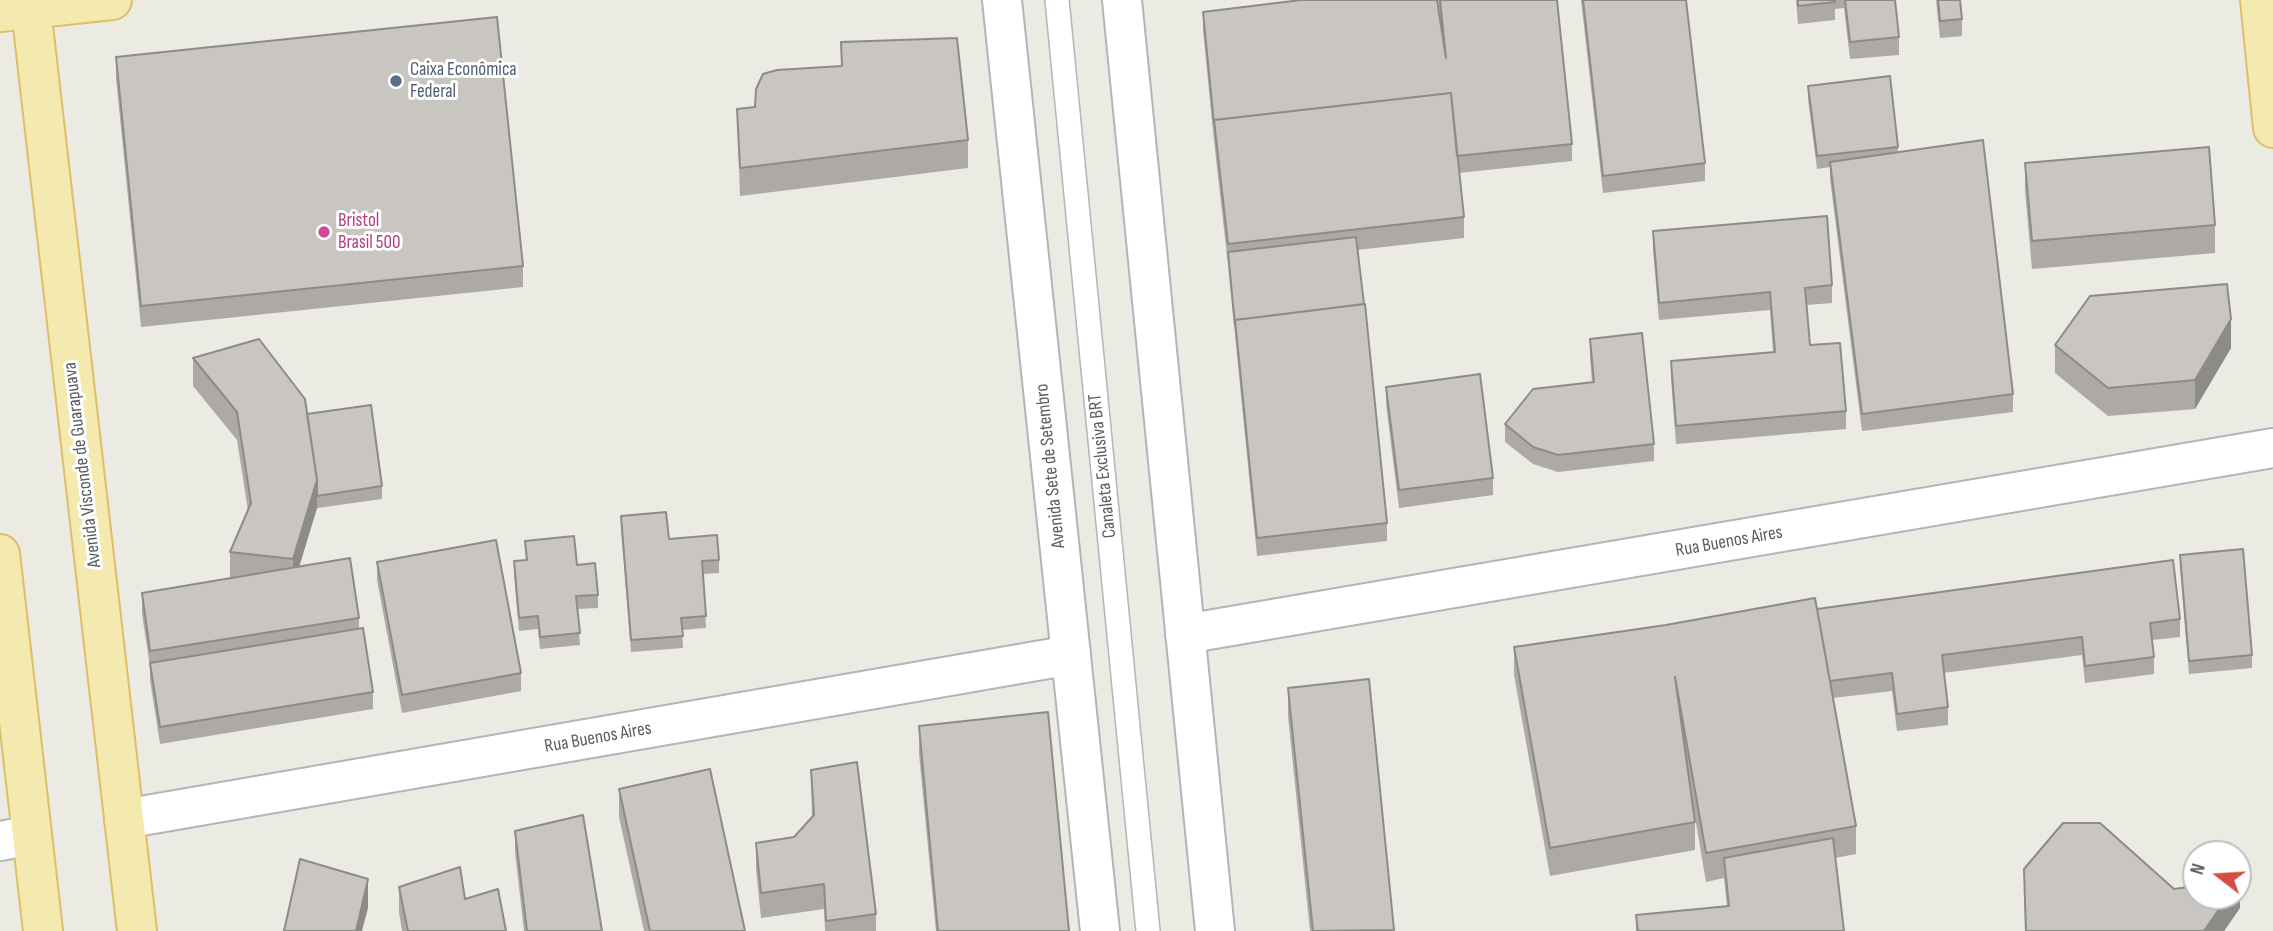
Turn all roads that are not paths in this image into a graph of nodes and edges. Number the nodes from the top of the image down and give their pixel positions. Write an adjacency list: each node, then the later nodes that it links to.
1 (112, 0): 6 (main road)
2 (1002, 0): 11 (street, Avenida Sete de Setembro)
3 (1058, 0): 17 (lane, Canaleta Exclusiva BRT)
4 (1122, 0): 10 (street)
5 (2260, 0): 7 (main road)
6 (20, 7): 12 (main road, Avenida Visconde de Guarapuava)
7 (2273, 128)
8 (2273, 448): 10 (street, Rua Buenos Aires)
9 (0, 554): 13 (main road)
10 (1185, 634): 18 (street)
11 (1071, 655): 12 (street, Rua Buenos Aires); 16 (street, Avenida Sete de Setembro)
12 (124, 819): 15 (main road, Avenida Visconde de Guarapuava)
13 (16, 838): 14 (main road)
14 (43, 931)
15 (137, 931)
16 (1100, 931)
17 (1148, 931)
18 (1215, 931)

